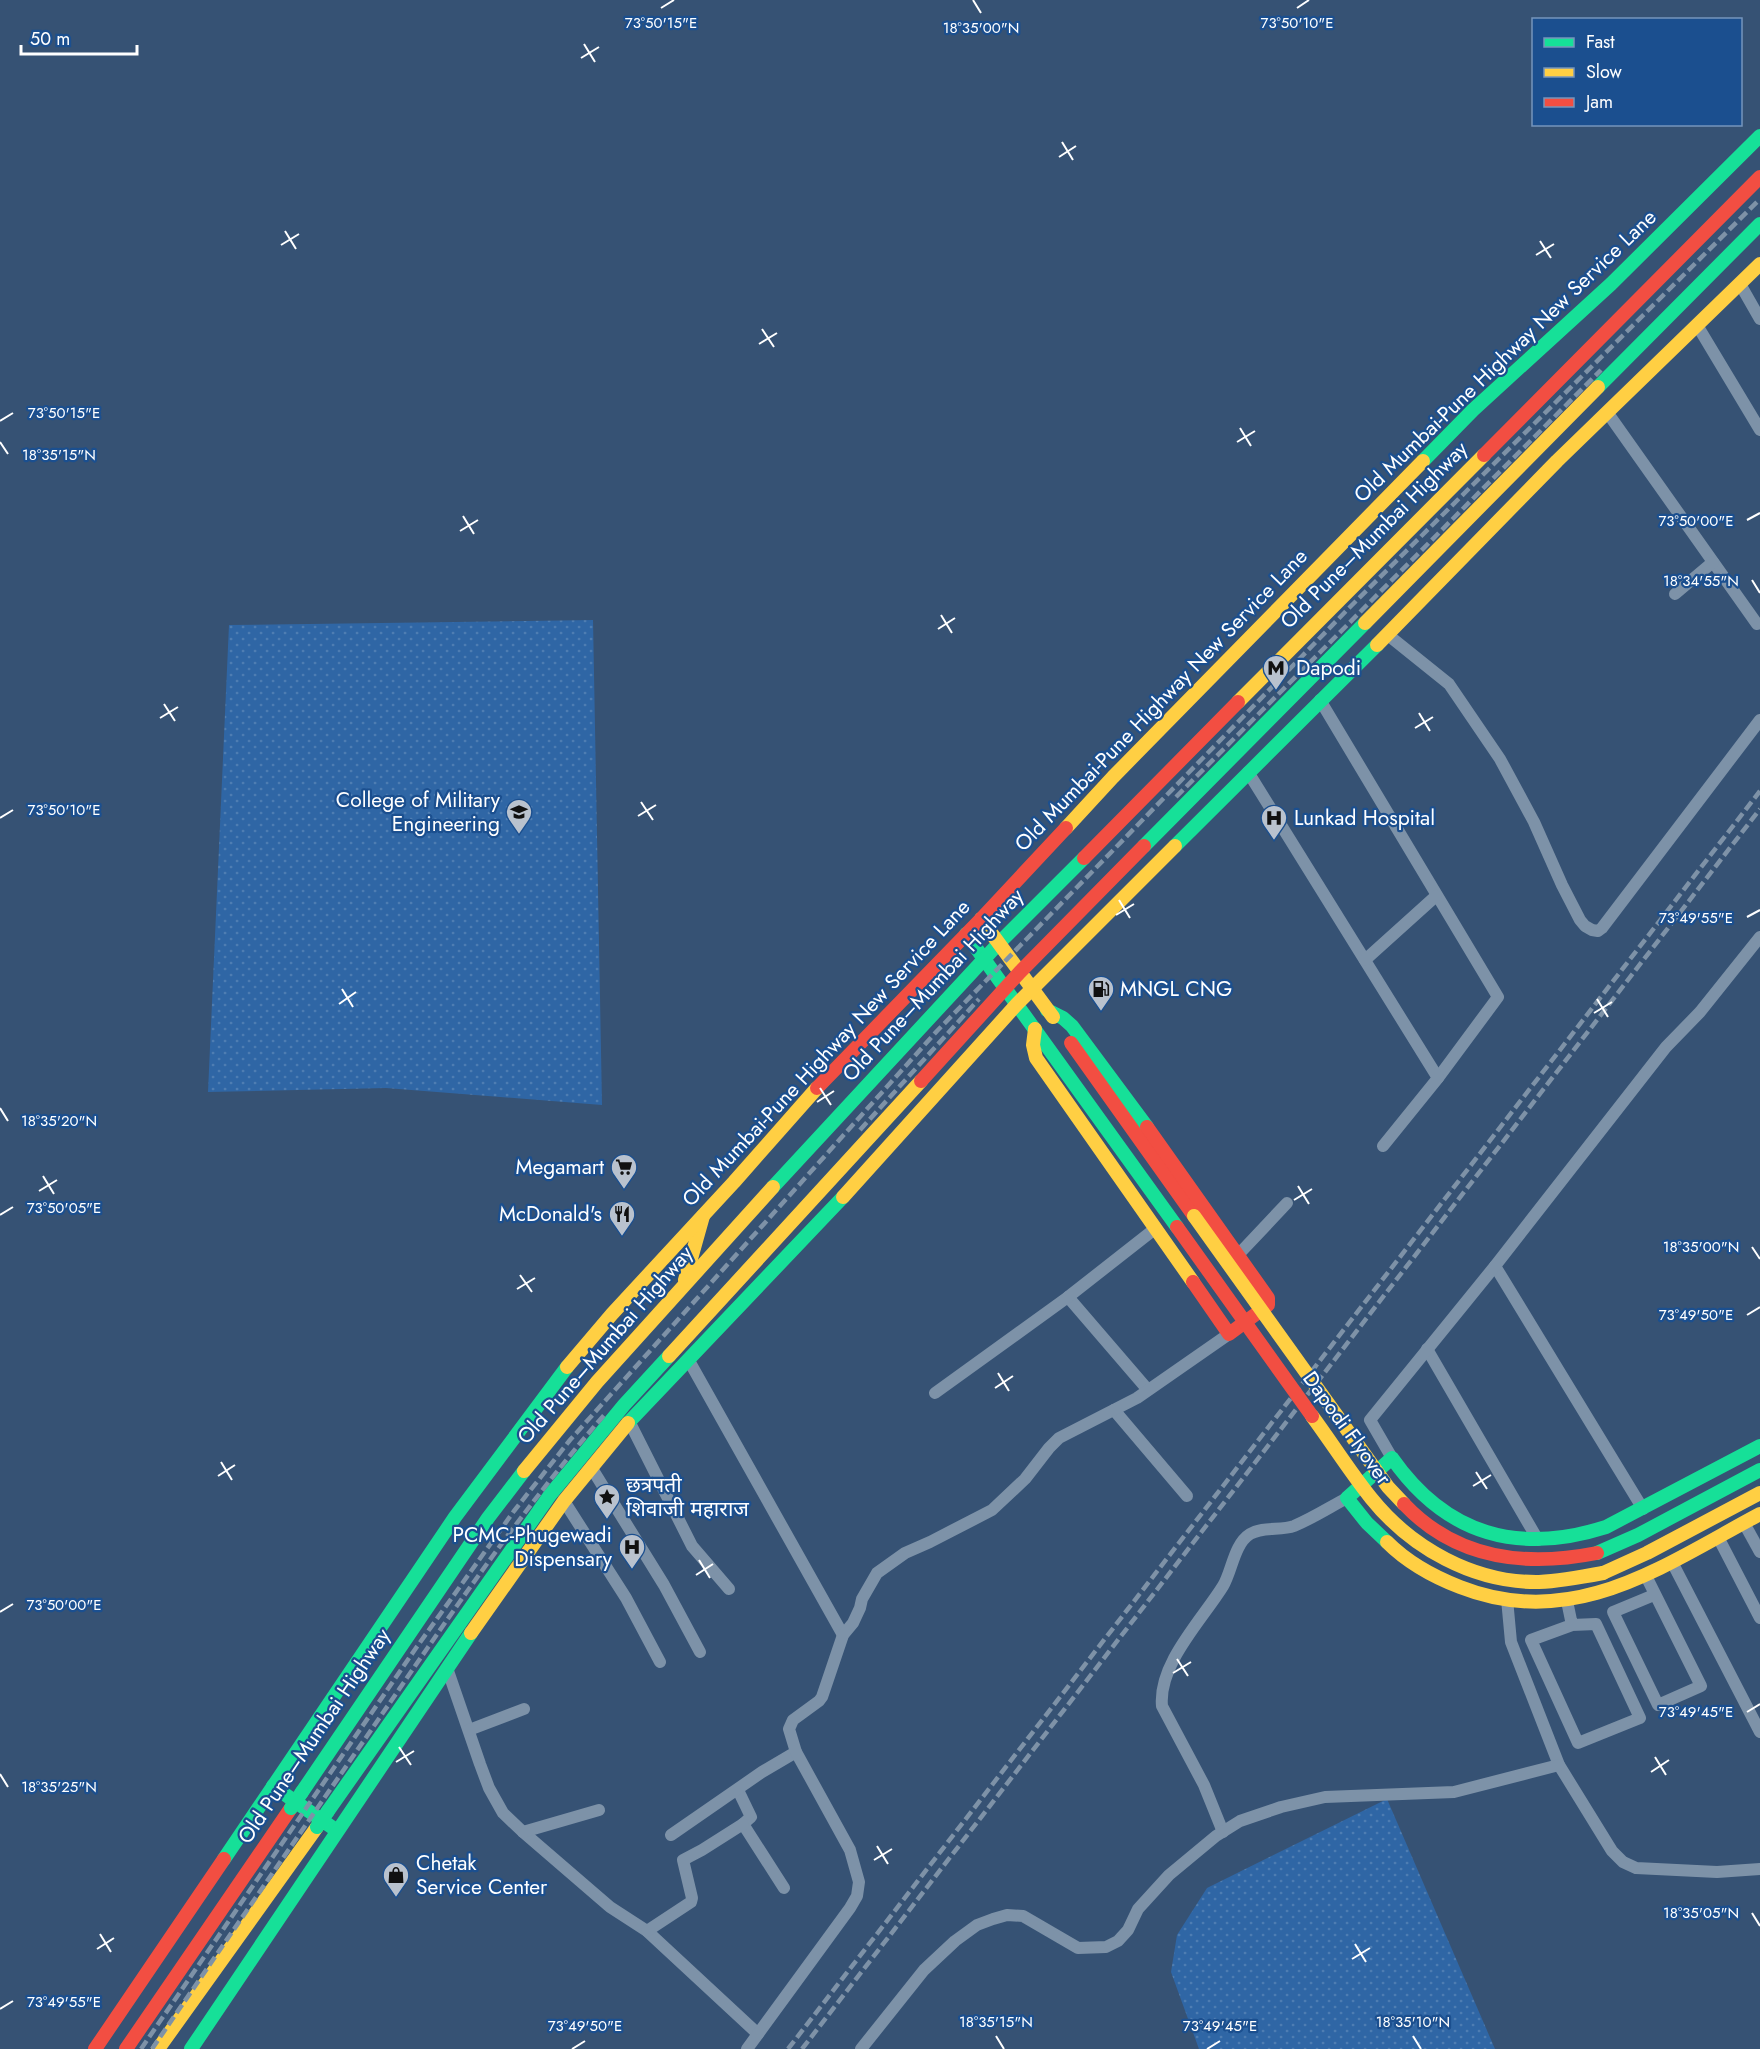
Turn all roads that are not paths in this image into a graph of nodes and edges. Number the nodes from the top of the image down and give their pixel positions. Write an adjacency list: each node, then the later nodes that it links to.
1 (1760, 136): 18 (main road, Old Mumbai-Pune Highway New Service Lane)
2 (1760, 177): 21 (main road, Old Pune–Mumbai Highway)
3 (1760, 224): 24 (main road)
4 (1760, 264): 5 (main road)
5 (1740, 284): 6 (street); 7 (main road)
6 (1760, 319)
7 (1697, 325): 8 (main road); 9 (street)
8 (1607, 412): 10 (street); 13 (main road)
9 (1760, 430)
10 (1713, 562): 11 (street); 12 (street)
11 (1675, 594)
12 (1757, 624)
13 (1388, 635): 14 (main road); 15 (street)
14 (1320, 700): 16 (main road); 17 (street)
15 (1760, 720)
16 (1248, 772): 23 (street); 26 (main road)
17 (1436, 896): 23 (street); 30 (street)
18 (981, 919): 19 (main road, Old Mumbai-Pune Highway New Service Lane); 21 (main road, Dapodi Flyover)
19 (966, 934): 22 (main road, Dapodi Flyover); 33 (main road, Old Mumbai-Pune Highway New Service Lane)
20 (1760, 937): 36 (street)
21 (999, 943): 22 (main road, Old Pune–Mumbai Highway); 24 (main road, Dapodi Flyover)
22 (985, 959): 25 (main road, Dapodi Flyover); 37 (main road, Old Pune–Mumbai Highway)
23 (1365, 960): 30 (street)
24 (1020, 972): 25 (main road); 26 (main road, Dapodi Flyover)
25 (1005, 988): 27 (main road, Dapodi Flyover); 91 (main road, bridge)
26 (1032, 989): 27 (main road); 28 (main road, Dapodi Flyover)
27 (1017, 1004): 29 (main road, Dapodi Flyover); 41 (main road)
28 (1047, 1010): 35 (main road); 49 (main road, Dapodi Flyover, bridge)
29 (1035, 1029): 34 (main road); 50 (main road, Dapodi Flyover, bridge)
30 (1438, 1078): 31 (street)
31 (1383, 1146)
32 (1287, 1203): 35 (street)
33 (703, 1216): 37 (main road); 77 (main road, Old Mumbai-Pune Highway New Service Lane)
34 (1156, 1228): 38 (street); 39 (main road)
35 (1238, 1255): 39 (main road)
36 (1495, 1266): 40 (street); 54 (street)
37 (683, 1286): 90 (main road, Old Pune–Mumbai Highway, bridge)
38 (1068, 1297): 42 (street); 43 (street)
39 (1229, 1334): 42 (street)
40 (1427, 1349): 47 (street); 58 (street)
41 (688, 1359): 45 (main road); 68 (street)
42 (1148, 1390): 44 (street)
43 (934, 1393)
44 (1114, 1410): 51 (street); 68 (street)
45 (629, 1421): 48 (main road); 62 (street)
46 (1760, 1446): 54 (main road)
47 (1392, 1458): 52 (main road); 58 (main road)
48 (591, 1467): 53 (main road); 69 (street)
49 (1760, 1470)
50 (1760, 1493)
51 (1187, 1496)
52 (1347, 1498): 64 (main road); 83 (street)
53 (564, 1502): 70 (street); 71 (main road)
54 (1643, 1509): 58 (main road)
55 (1760, 1514): 56 (main road)
56 (1744, 1522): 57 (main road); 59 (street)
57 (1718, 1537): 60 (main road); 66 (street)
58 (1538, 1540)
59 (1760, 1552)
60 (1672, 1562): 61 (main road); 74 (street)
61 (1646, 1576): 63 (street); 65 (main road)
62 (729, 1589)
63 (1654, 1595): 63 (street)
64 (1507, 1599): 65 (main road); 76 (street)
65 (1567, 1601): 67 (street)
66 (1760, 1618)
67 (1572, 1624): 67 (street)
68 (843, 1635): 75 (street)
69 (700, 1652)
70 (660, 1662)
71 (447, 1668): 73 (street); 81 (main road)
72 (524, 1709): 73 (street)
73 (469, 1730): 82 (street)
74 (1760, 1732)
75 (796, 1752): 78 (street); 88 (street)
76 (1559, 1766): 83 (street); 85 (street)
77 (273, 1786): 81 (main road); 89 (main road, Old Mumbai-Pune Highway New Service Lane)
78 (738, 1790): 80 (street); 84 (street)
79 (599, 1810): 82 (street)
80 (743, 1824): 86 (street); 87 (street)
81 (337, 1830): 92 (main road)
82 (523, 1832): 87 (street)
83 (1222, 1832): 94 (street)
84 (671, 1835)
85 (1760, 1869)
86 (784, 1888)
87 (647, 1931): 88 (street)
88 (758, 2034): 93 (street)
89 (95, 2049)
90 (126, 2049)
91 (158, 2049)
92 (190, 2049)
93 (747, 2049)
94 (861, 2049)

